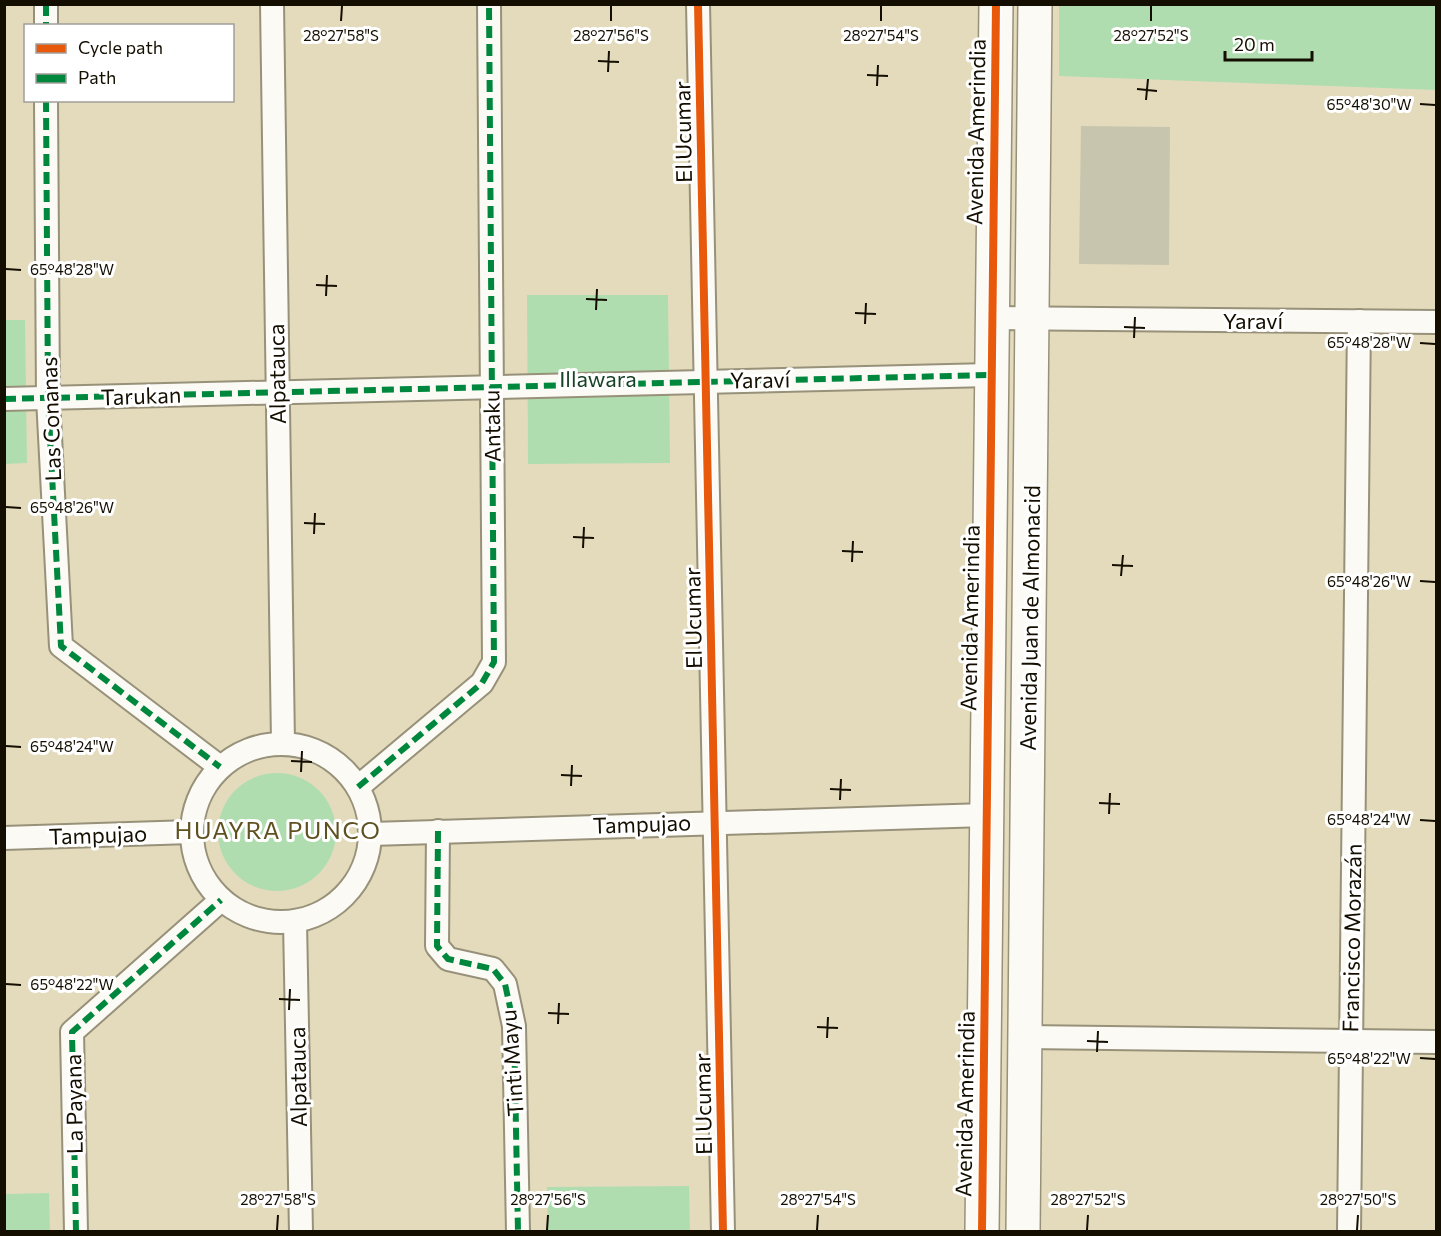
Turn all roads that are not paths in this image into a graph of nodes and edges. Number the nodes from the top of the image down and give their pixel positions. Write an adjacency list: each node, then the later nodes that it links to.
1 (46, 4): 7 (street)
2 (272, 4): 16 (street, Alpatauca)
3 (489, 4): 15 (street, Antaku)
4 (698, 4): 14 (street, El Ucumar)
5 (996, 4): 9 (street, Avenida Amerindia)
6 (1035, 4): 10 (street, Avenida Juan de Almonacid)
7 (46, 24)
8 (46, 102): 17 (street, Las Conanas)
9 (991, 318): 10 (street, Yaraví); 13 (street, Avenida Amerindia)
10 (1033, 319): 11 (street, Yaraví); 30 (street, Avenida Juan de Almonacid)
11 (1359, 321): 12 (street, Yaraví); 31 (street, Francisco Morazán)
12 (1437, 322)
13 (990, 375): 14 (street, Yaraví); 22 (street, Avenida Amerindia)
14 (706, 382): 15 (street, Yaraví); 23 (street, El Ucumar)
15 (491, 387): 16 (street, Yaraví); 21 (street, Antaku)
16 (278, 392): 17 (street, Tarukan); 19 (street, Alpatauca)
17 (48, 398): 18 (street, Tarukan); 20 (street, Las Conanas)
18 (4, 399)
19 (283, 743): 20 (street); 21 (street)
20 (220, 767): 25 (street)
21 (358, 787): 26 (street)
22 (986, 815): 23 (street, Tampujao); 37 (street, Avenida Amerindia)
23 (715, 822): 24 (street, Tampujao); 36 (street, El Ucumar)
24 (438, 831): 26 (street, Tampujao); 35 (street, Tinti Mayu)
25 (191, 832): 27 (street, Tampujao); 28 (street)
26 (371, 834): 29 (street)
27 (4, 838)
28 (221, 900): 29 (street); 33 (street, La Payana)
29 (295, 922): 34 (street, Alpatauca)
30 (1025, 1036): 31 (street); 38 (street, Avenida Juan de Almonacid)
31 (1351, 1041): 32 (street); 39 (street, Francisco Morazán)
32 (1437, 1042)
33 (76, 1232)
34 (301, 1232)
35 (518, 1232)
36 (723, 1232)
37 (982, 1232)
38 (1023, 1232)
39 (1349, 1232)

